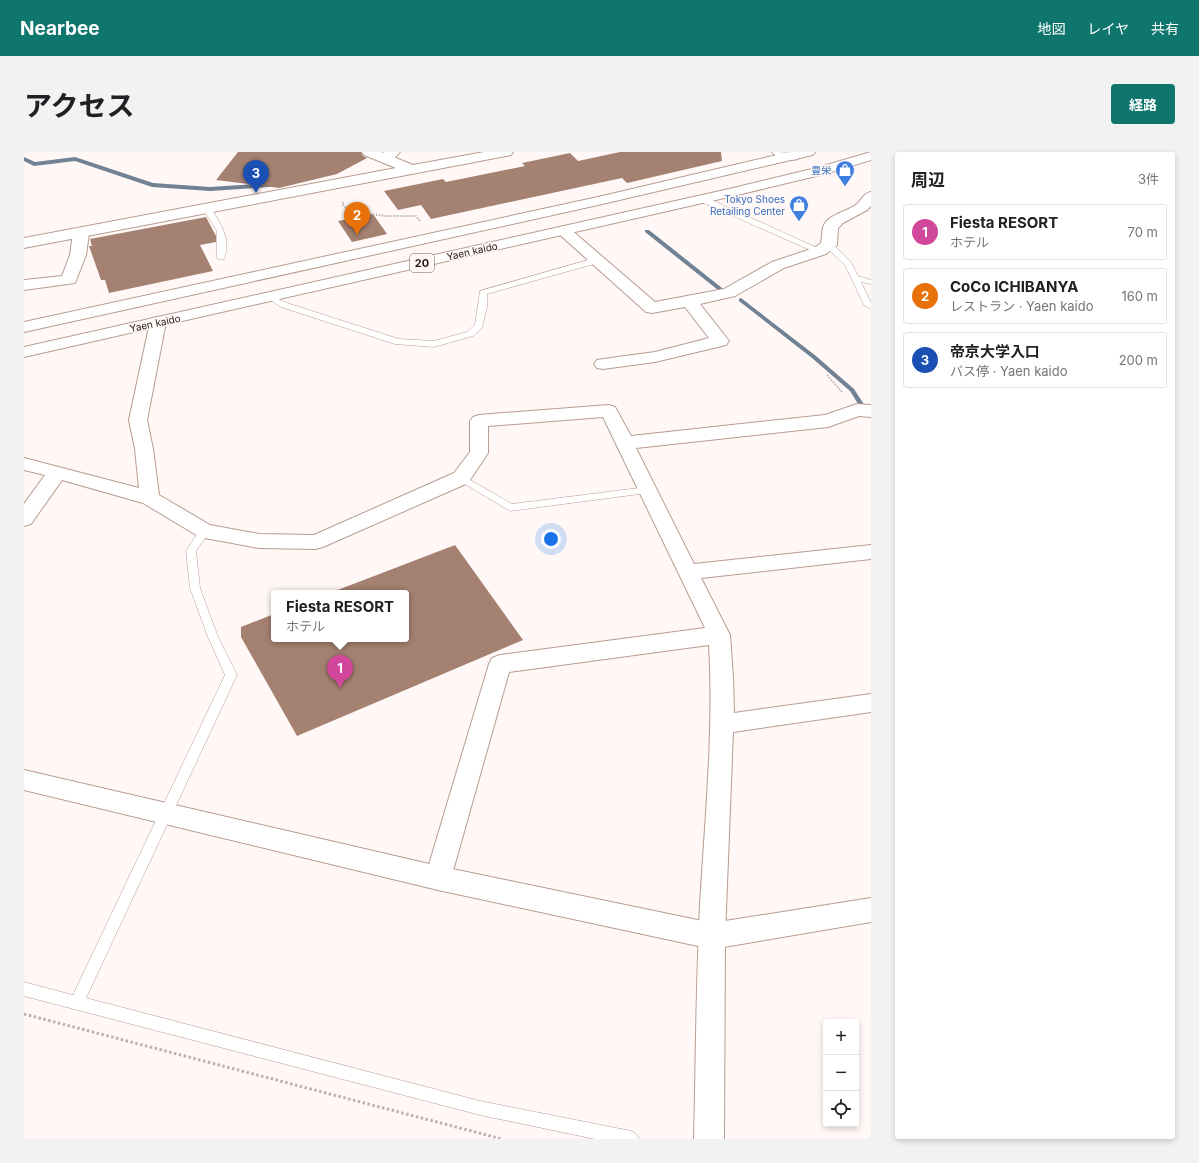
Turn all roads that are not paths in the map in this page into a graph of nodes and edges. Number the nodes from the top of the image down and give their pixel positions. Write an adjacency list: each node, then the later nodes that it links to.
1 (369, 152): 5 (street)
2 (506, 152): 7 (street)
3 (808, 152): 4 (street, Yaen kaido / 20)
4 (786, 154): 8 (street); 9 (street, Yaen kaido / 20)
5 (389, 155): 7 (street)
6 (871, 156): 8 (street, Yaen kaido / 20)
7 (412, 170): 13 (street)
8 (820, 171): 10 (street, Yaen kaido / 20)
9 (705, 176): 10 (street); 24 (street, Yaen kaido / 20)
10 (729, 194): 12 (street, Yaen kaido / 20)
11 (871, 196): 17 (street)
12 (702, 199): 14 (street, Yaen kaido / 20); 17 (lane)
13 (207, 209): 15 (street); 18 (lane)
14 (564, 231): 19 (street); 23 (street, Yaen kaido / 20)
15 (81, 233): 16 (street); 22 (street)
16 (24, 243)
17 (824, 248): 20 (lane); 25 (street)
18 (221, 257)
19 (598, 260): 23 (lane); 25 (street)
20 (855, 278): 21 (lane); 26 (lane)
21 (871, 282)
22 (24, 285)
23 (270, 297): 27 (street, Yaen kaido / 20)
24 (148, 299): 27 (street); 28 (street, Yaen kaido / 20)
25 (689, 301): 30 (street)
26 (871, 307)
27 (158, 322): 29 (street, Yaen kaido / 20); 37 (street)
28 (24, 327)
29 (24, 352)
30 (603, 364)
31 (871, 411): 32 (street)
32 (624, 443): 35 (street); 36 (street)
33 (24, 464): 34 (street)
34 (58, 472): 37 (street); 38 (street)
35 (461, 478): 36 (lane); 39 (street)
36 (647, 490): 41 (street)
37 (150, 498): 39 (street)
38 (24, 519)
39 (205, 531): 46 (lane)
40 (871, 552): 41 (street)
41 (687, 572): 42 (street)
42 (719, 635): 44 (street); 47 (street)
43 (871, 703): 44 (street)
44 (722, 724): 49 (street)
45 (24, 780): 46 (street)
46 (164, 814): 47 (street); 51 (lane)
47 (438, 878): 49 (street)
48 (871, 910): 49 (street)
49 (712, 936): 53 (street)
50 (24, 989): 51 (lane)
51 (77, 1002): 52 (lane)
52 (631, 1139)
53 (709, 1139)

